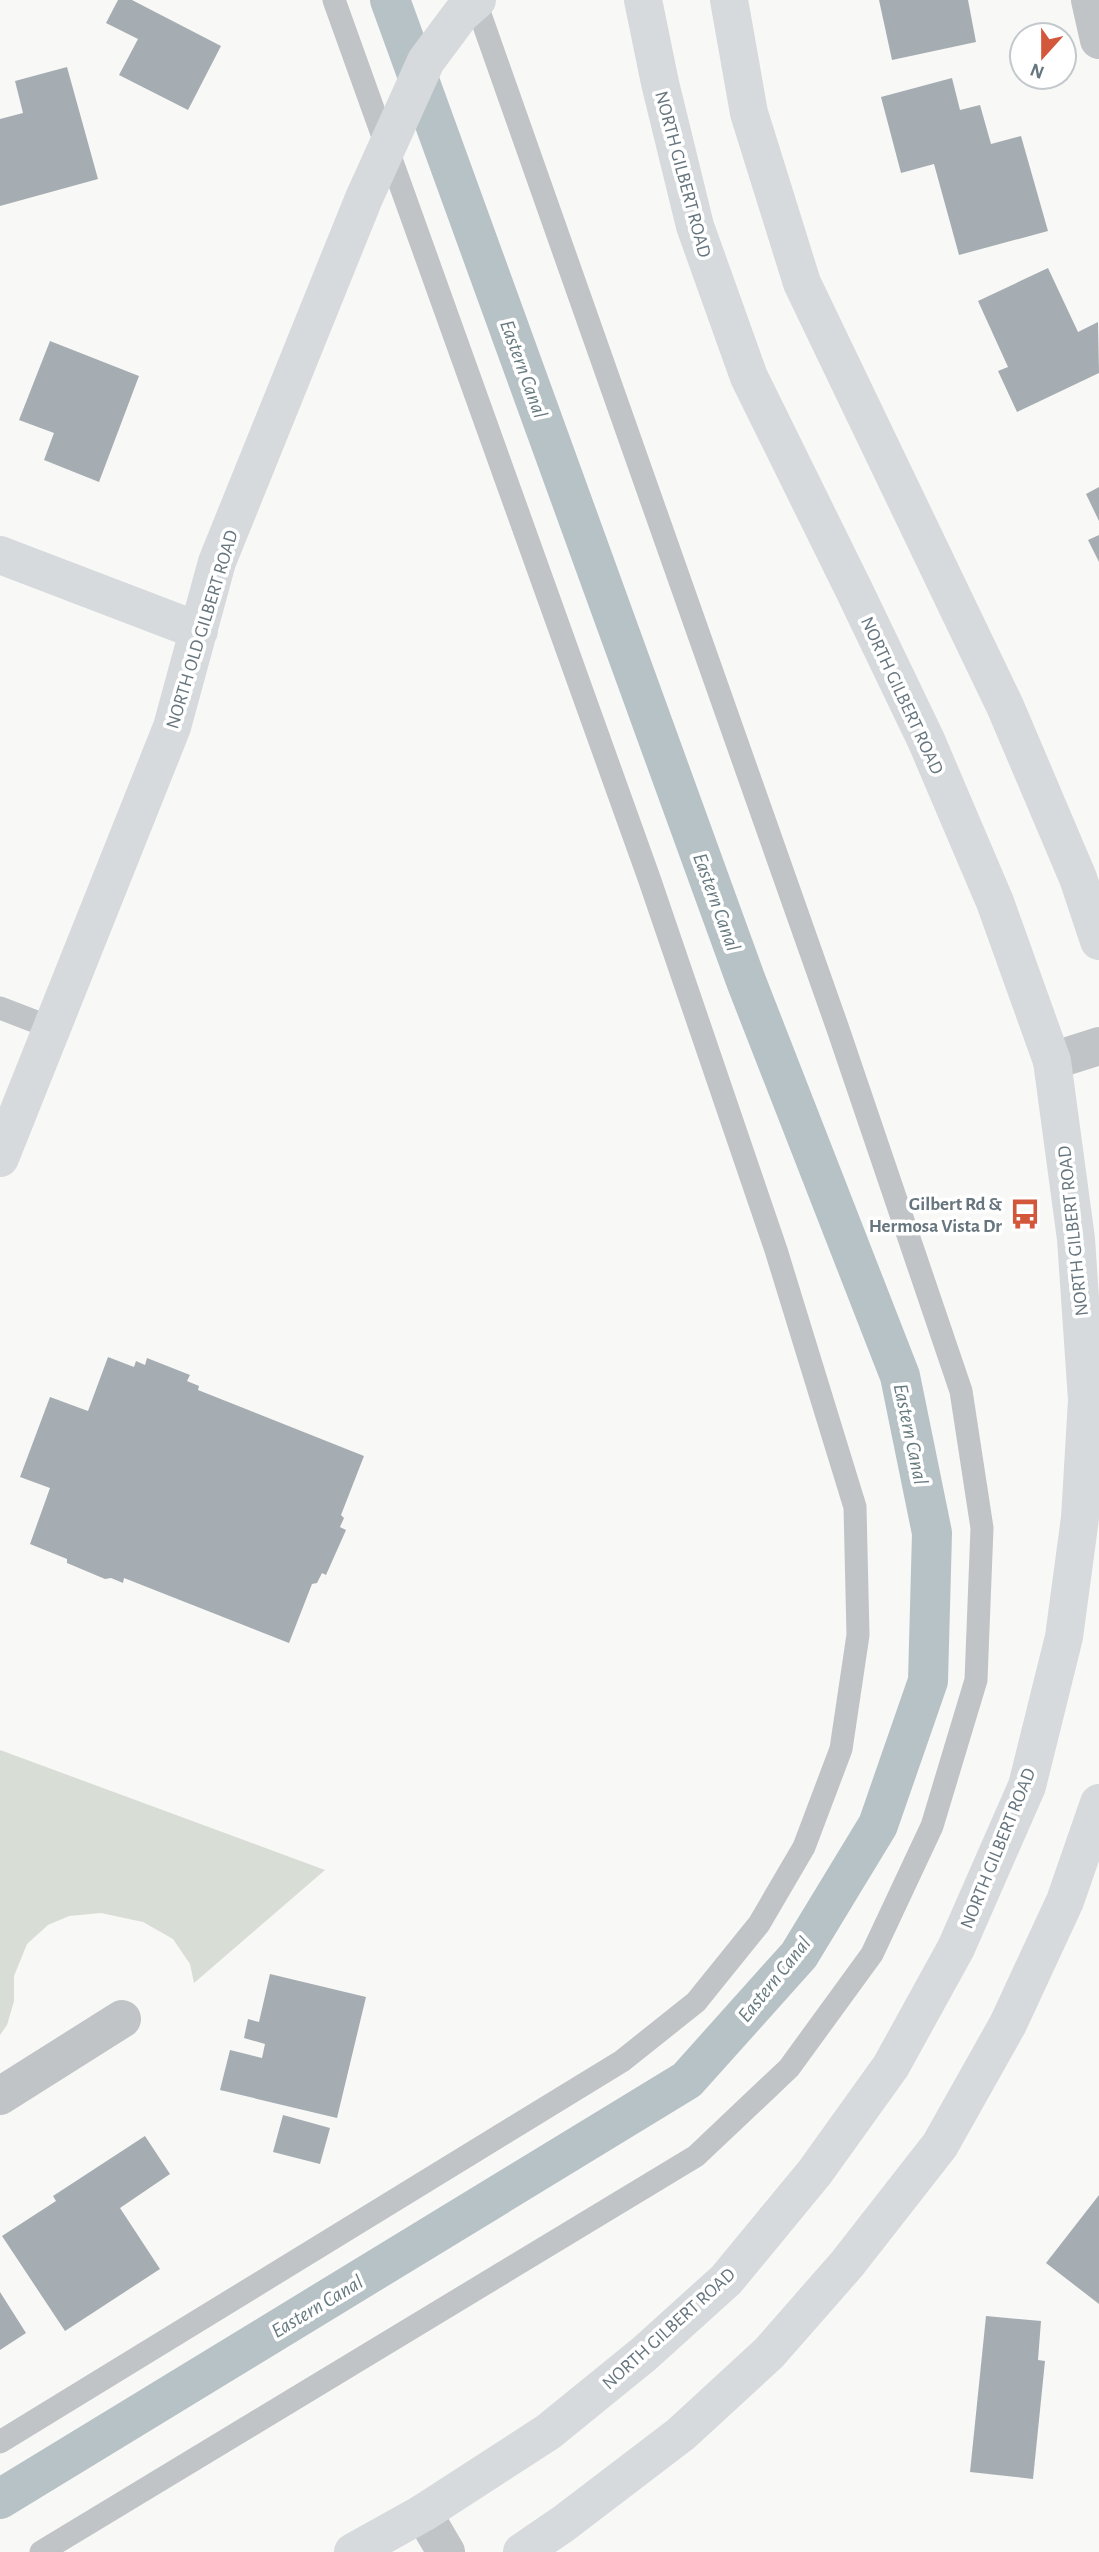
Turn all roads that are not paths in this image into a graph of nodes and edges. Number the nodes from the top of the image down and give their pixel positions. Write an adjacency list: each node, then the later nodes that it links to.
1 (334, 0): 7 (lane)
2 (643, 0): 14 (main road, NORTH GILBERT ROAD)
3 (729, 0): 10 (main road)
4 (1090, 0): 6 (street)
5 (472, 4): 7 (main road, NORTH OLD GILBERT ROAD); 21 (lane)
6 (1099, 40)
7 (390, 140): 9 (main road, NORTH OLD GILBERT ROAD); 19 (lane)
8 (0, 555): 9 (main road)
9 (199, 631): 12 (main road, NORTH OLD GILBERT ROAD)
10 (1099, 941)
11 (0, 1008): 12 (lane)
12 (52, 1028): 15 (main road, NORTH OLD GILBERT ROAD)
13 (1099, 1045): 14 (street)
14 (1052, 1061): 20 (main road, NORTH GILBERT ROAD)
15 (0, 1158)
16 (1099, 1803): 24 (main road)
17 (122, 2018): 18 (street)
18 (0, 2096)
19 (0, 2442)
20 (423, 2513): 22 (main road, NORTH GILBERT ROAD); 23 (street)
21 (41, 2552)
22 (352, 2552)
23 (446, 2552)
24 (522, 2552)

